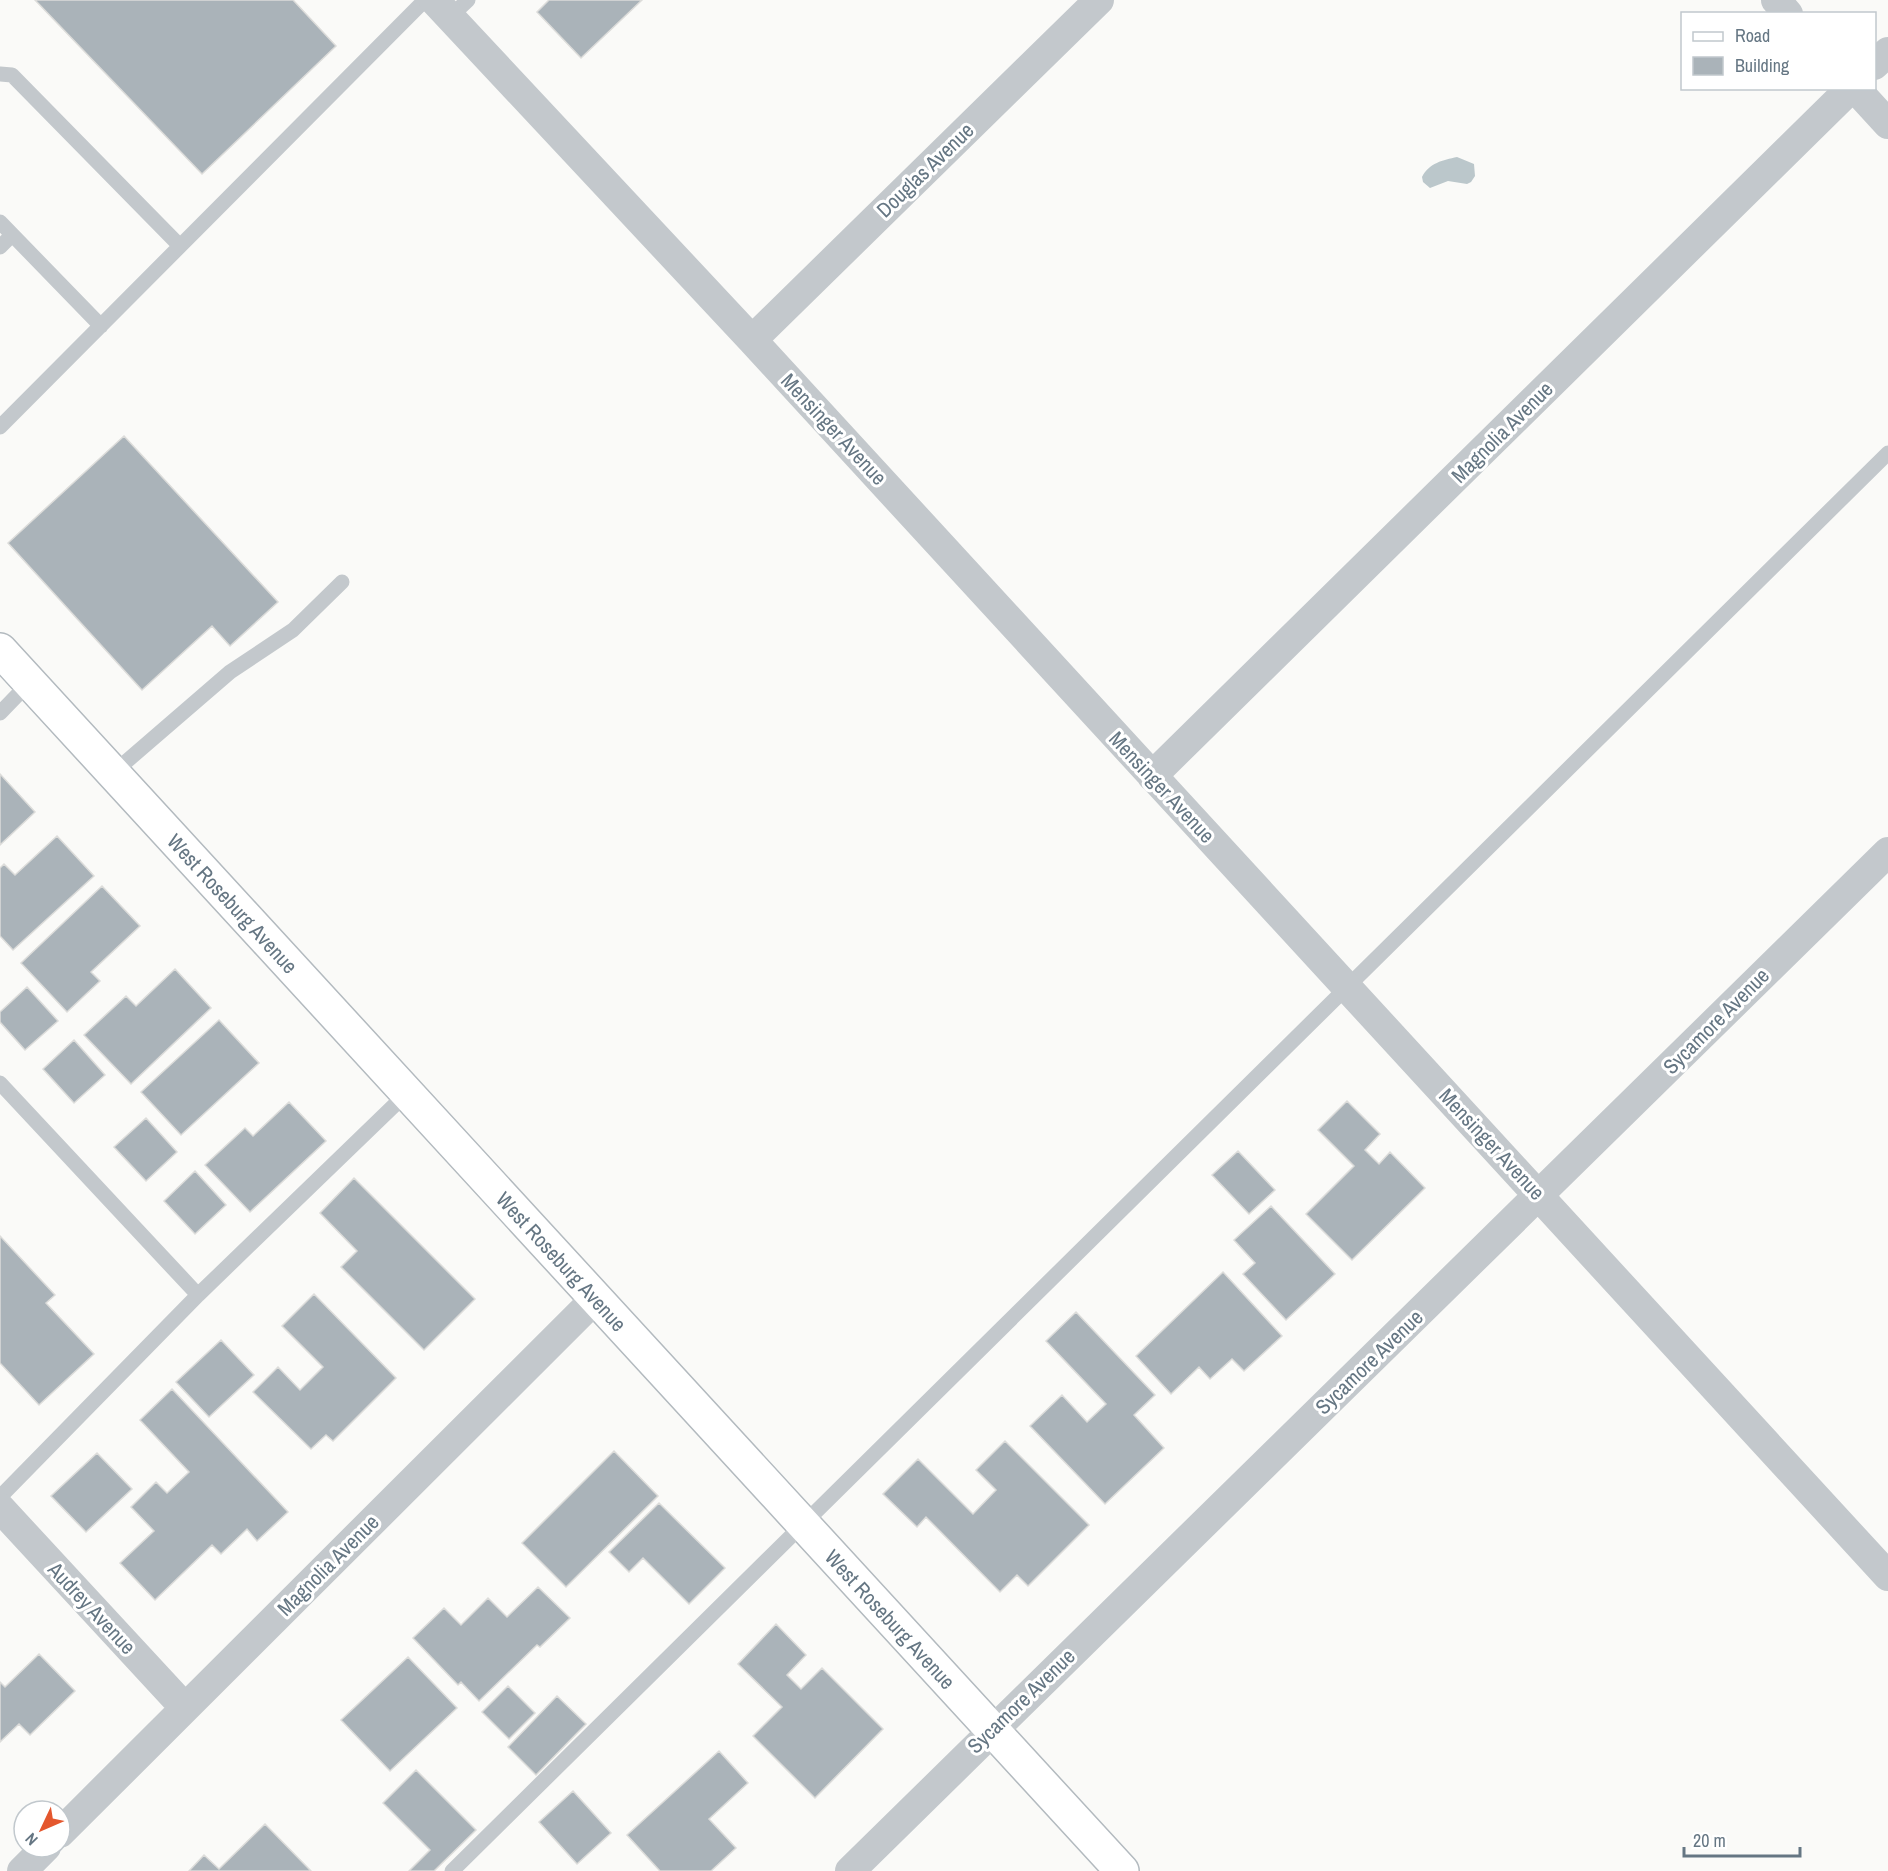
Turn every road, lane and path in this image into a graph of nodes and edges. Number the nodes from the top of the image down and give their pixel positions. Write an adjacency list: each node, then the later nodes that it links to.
1 (425, 0): 14 (lane)
2 (1099, 0): 17 (street, Douglas Avenue)
3 (1776, 0): 5 (street)
4 (451, 6): 17 (street, Mensinger Avenue)
5 (1786, 12)
6 (1888, 52): 7 (street)
7 (1876, 64)
8 (0, 74): 14 (lane)
9 (1851, 90): 25 (street, Magnolia Avenue)
10 (1855, 90): 11 (street)
11 (1888, 124)
12 (0, 222): 13 (lane)
13 (12, 235): 15 (lane); 16 (lane)
14 (180, 246): 16 (lane)
15 (0, 247)
16 (101, 326): 18 (lane)
17 (752, 340): 25 (street, Mensinger Avenue)
18 (0, 427)
19 (1888, 453): 27 (lane)
20 (342, 582): 24 (lane)
21 (0, 650): 22 (street, West Roseburg Avenue)
22 (30, 682): 23 (lane); 24 (street, West Roseburg Avenue)
23 (0, 713)
24 (113, 773): 29 (street, West Roseburg Avenue)
25 (1152, 776): 27 (street, Mensinger Avenue)
26 (1888, 852): 30 (street, Sycamore Avenue)
27 (1347, 987): 30 (street, Mensinger Avenue); 35 (lane)
28 (0, 1083): 31 (lane)
29 (407, 1093): 31 (lane); 32 (street, West Roseburg Avenue)
30 (1540, 1195): 36 (street, Mensinger Avenue); 38 (street, Sycamore Avenue)
31 (198, 1294): 33 (lane)
32 (596, 1298): 35 (street, West Roseburg Avenue); 37 (street, Magnolia Avenue)
33 (0, 1497)
34 (0, 1508): 37 (street, Audrey Avenue)
35 (803, 1523): 38 (street, West Roseburg Avenue); 42 (lane)
36 (1888, 1575)
37 (185, 1708): 39 (street, Magnolia Avenue)
38 (992, 1729): 43 (street, Sycamore Avenue); 44 (street, West Roseburg Avenue)
39 (72, 1821)
40 (34, 1859): 41 (street)
41 (22, 1871)
42 (452, 1871)
43 (850, 1871)
44 (1122, 1871)

